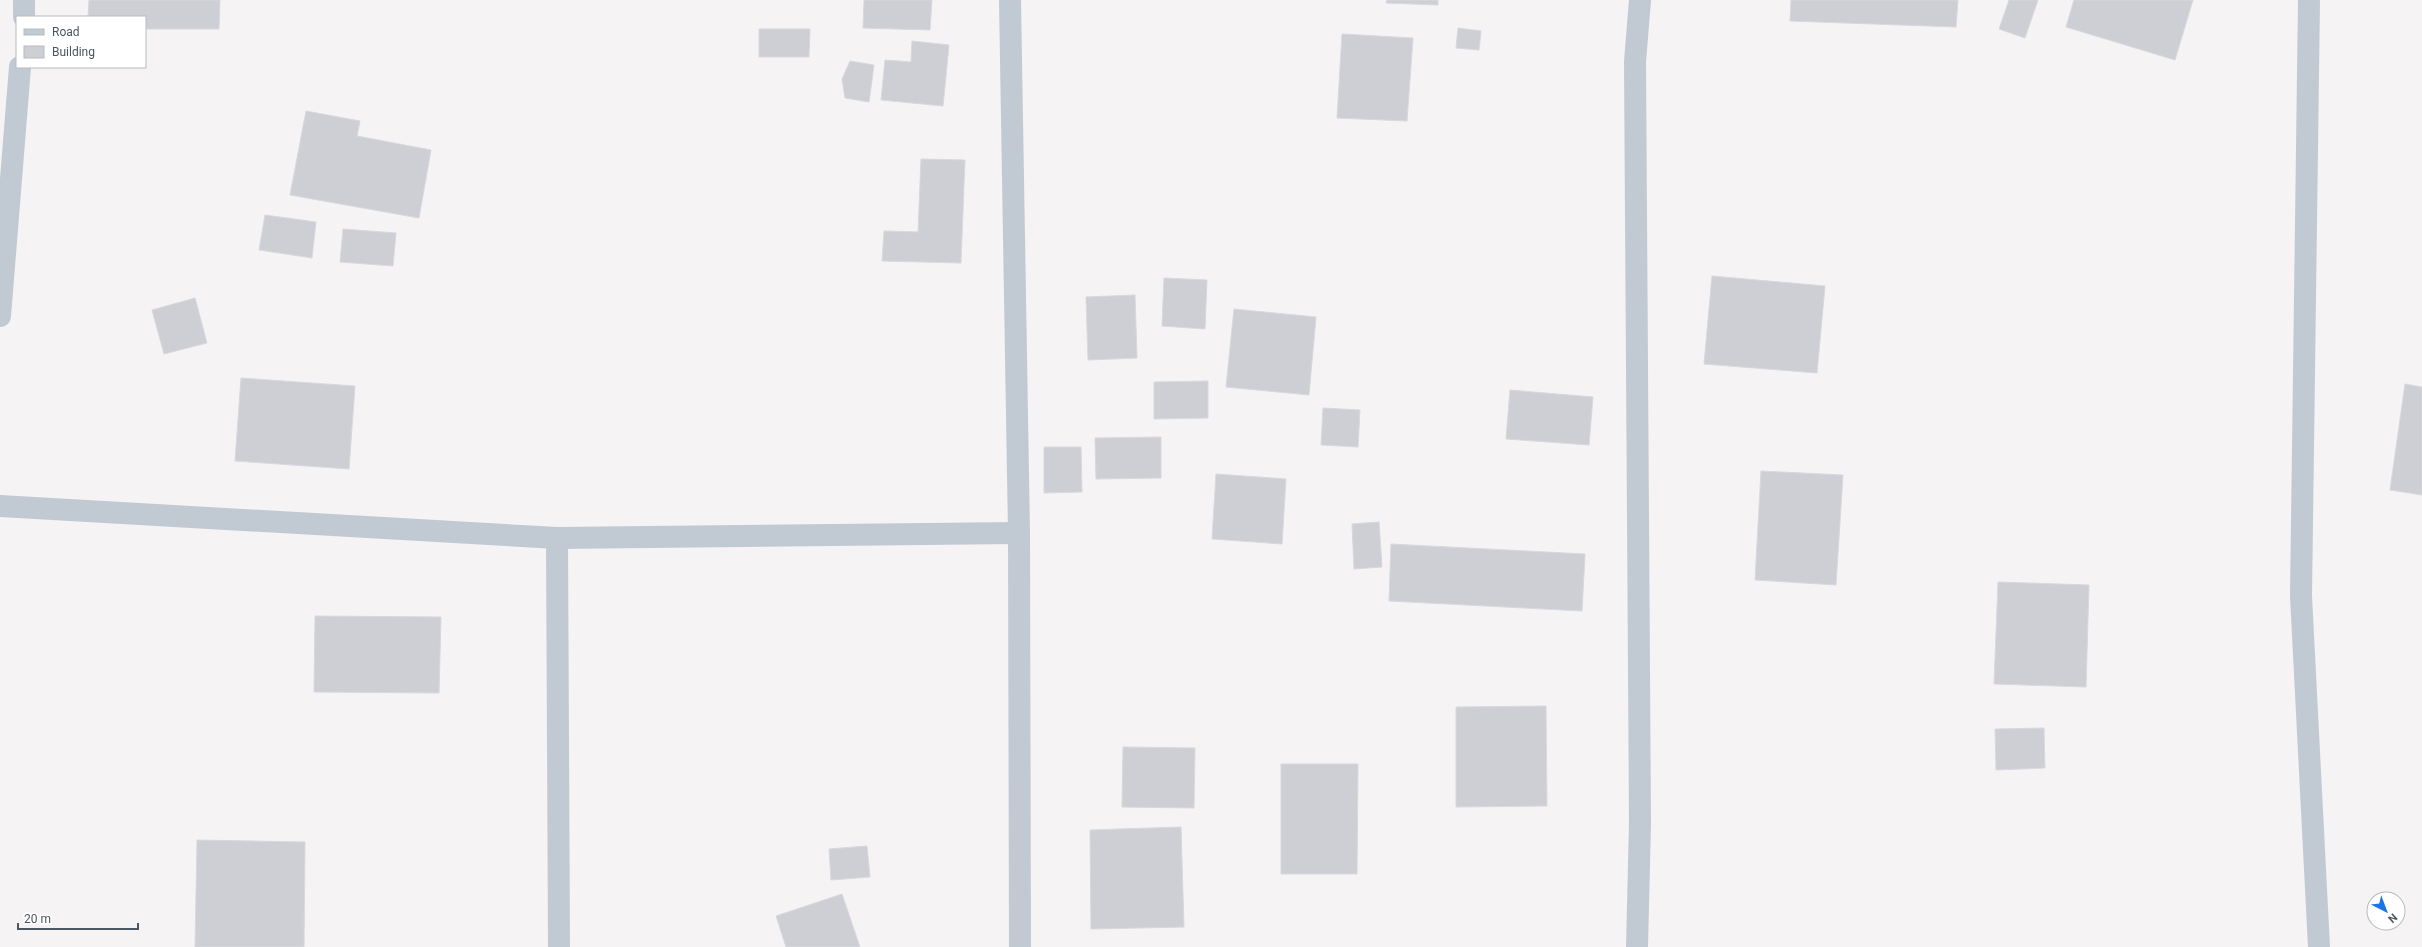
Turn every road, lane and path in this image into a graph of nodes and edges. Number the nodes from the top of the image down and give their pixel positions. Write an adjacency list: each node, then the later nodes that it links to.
1 (24, 0): 5 (street)
2 (1010, 0): 9 (street)
3 (1640, 0): 13 (street)
4 (2309, 0): 14 (street)
5 (24, 16)
6 (20, 68): 7 (street)
7 (0, 316)
8 (0, 506): 10 (street)
9 (1019, 533): 10 (street); 12 (street)
10 (557, 538): 11 (street)
11 (559, 947)
12 (1020, 947)
13 (1637, 947)
14 (2319, 947)

